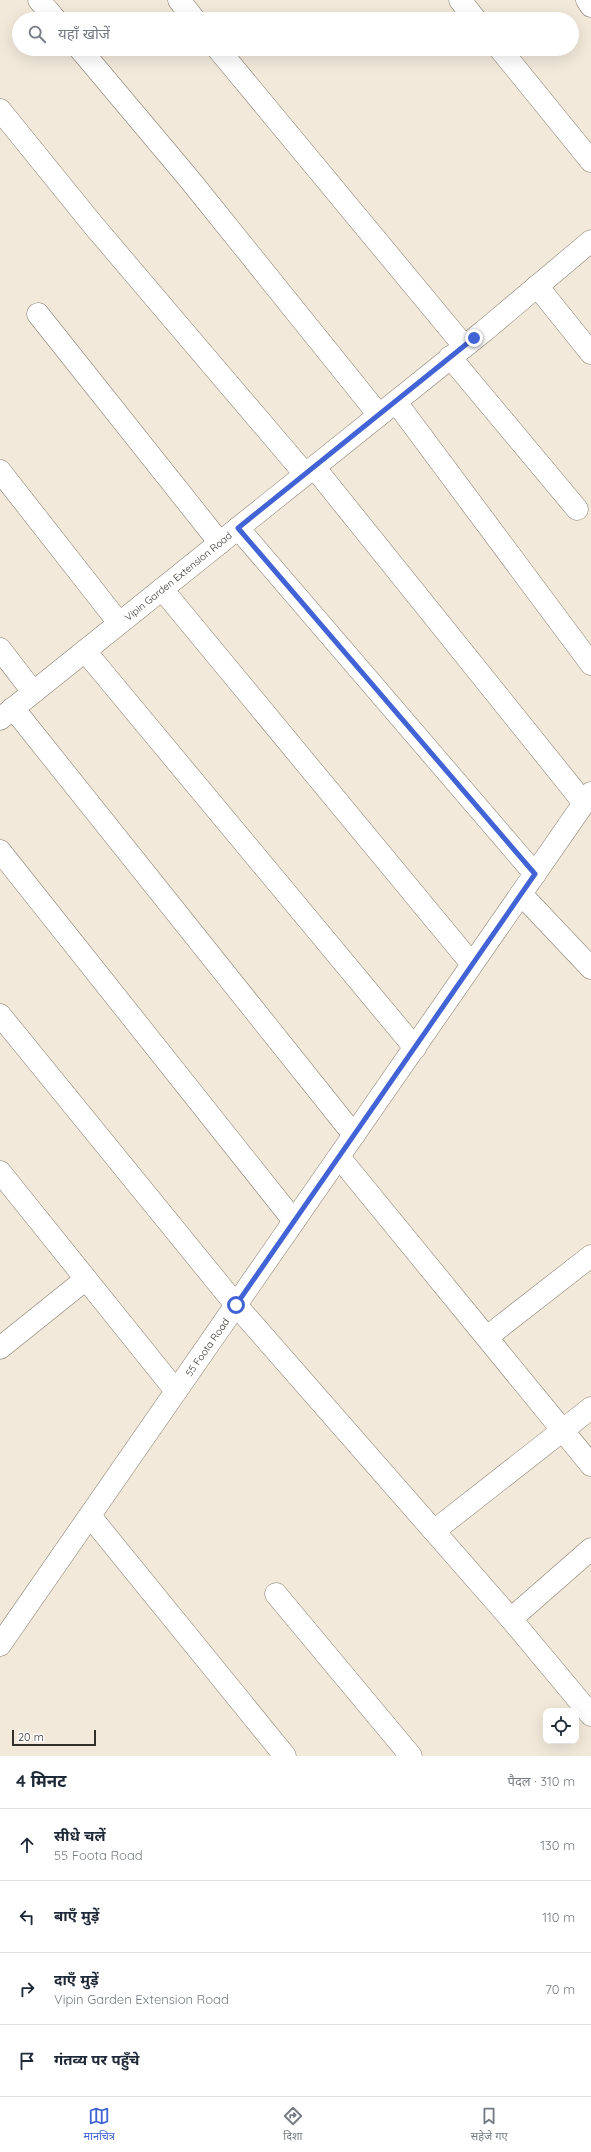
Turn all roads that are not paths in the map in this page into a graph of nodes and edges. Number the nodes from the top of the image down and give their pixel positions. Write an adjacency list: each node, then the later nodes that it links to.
1 (39, 0): 6 (street)
2 (180, 0): 7 (street)
3 (460, 0): 8 (street)
4 (587, 0): 5 (street)
5 (591, 6)
6 (49, 12)
7 (189, 12)
8 (469, 12)
9 (86, 56): 20 (street)
10 (224, 56): 17 (street)
11 (506, 56): 13 (street)
12 (0, 110): 22 (street)
13 (591, 161)
14 (591, 241): 15 (street, Vipin Garden Extension Road)
15 (537, 286): 17 (street, Vipin Garden Extension Road); 18 (street)
16 (38, 314): 25 (street)
17 (457, 352): 19 (street, Vipin Garden Extension Road); 23 (street)
18 (591, 353)
19 (396, 402): 20 (street, Vipin Garden Extension Road); 30 (street)
20 (378, 415): 22 (street, Vipin Garden Extension Road)
21 (0, 471): 27 (street)
22 (309, 471): 24 (street, Vipin Garden Extension Road); 33 (street)
23 (577, 509)
24 (238, 528): 25 (street, Vipin Garden Extension Road); 35 (street)
25 (220, 543): 26 (street, Vipin Garden Extension Road)
26 (162, 589): 27 (street, Vipin Garden Extension Road); 37 (street)
27 (119, 623): 29 (street, Vipin Garden Extension Road)
28 (0, 649): 31 (street)
29 (85, 651): 31 (street, Vipin Garden Extension Road); 40 (street)
30 (591, 664)
31 (34, 692): 32 (street, Vipin Garden Extension Road)
32 (7, 714): 41 (street)
33 (587, 798): 35 (street, 55 Foota Road)
34 (0, 852): 44 (street)
35 (535, 874): 36 (street, 55 Foota Road)
36 (521, 894): 37 (street, 55 Foota Road); 38 (street)
37 (472, 963): 40 (street, 55 Foota Road)
38 (591, 968)
39 (0, 1015): 47 (street)
40 (415, 1048): 41 (street, 55 Foota Road)
41 (354, 1135): 42 (street, 55 Foota Road)
42 (339, 1158): 44 (street, 55 Foota Road); 48 (street)
43 (3, 1182): 46 (street)
44 (294, 1221): 47 (street, 55 Foota Road)
45 (591, 1256): 48 (street)
46 (86, 1279): 49 (street); 50 (street)
47 (236, 1305): 50 (street, 55 Foota Road); 55 (street)
48 (487, 1337): 52 (street)
49 (0, 1348)
50 (176, 1392): 54 (street, 55 Foota Road)
51 (591, 1408): 52 (street)
52 (563, 1430): 53 (street); 55 (street)
53 (591, 1465)
54 (90, 1516): 59 (street, 55 Foota Road); 61 (street)
55 (434, 1531): 58 (street)
56 (591, 1549): 58 (street)
57 (276, 1594): 62 (street)
58 (511, 1619): 60 (street)
59 (0, 1645)
60 (591, 1715)
61 (285, 1756)
62 (411, 1756)

